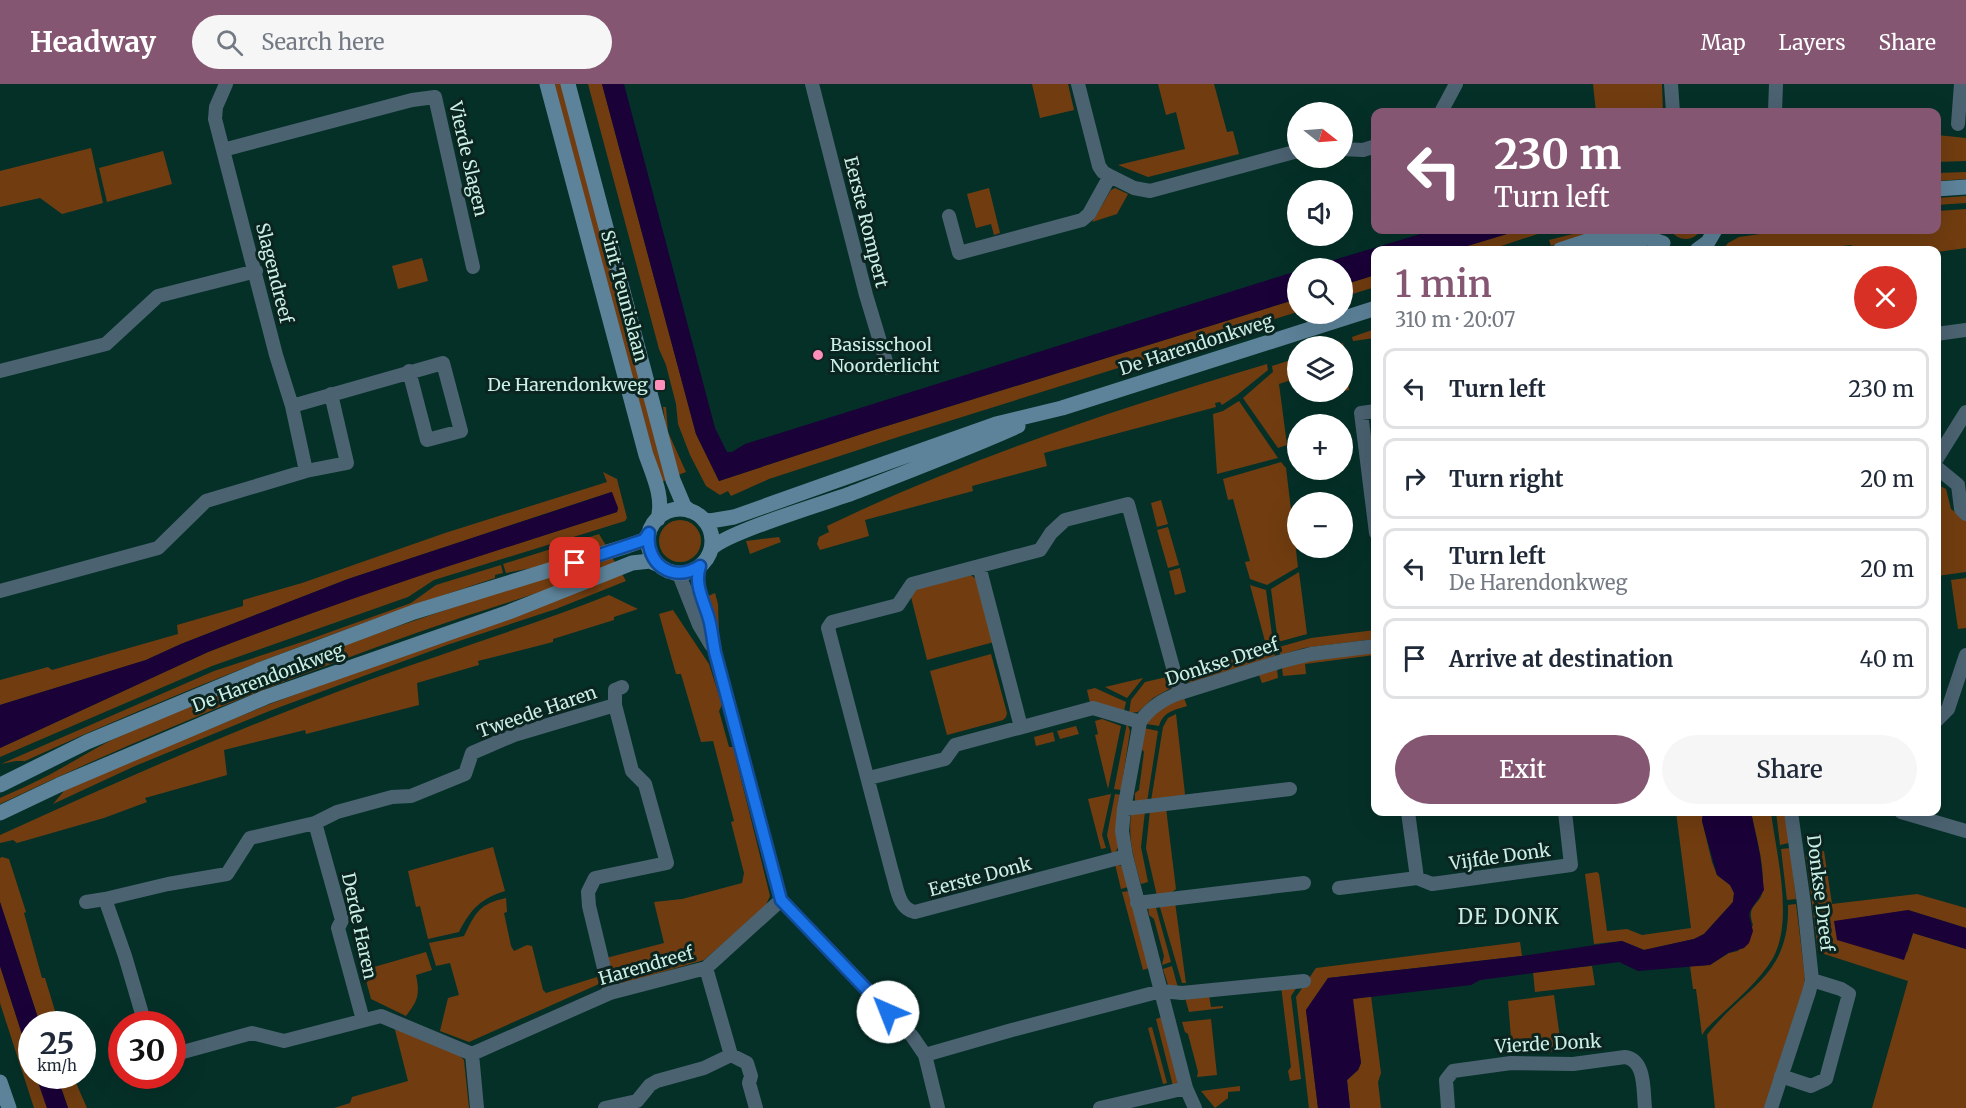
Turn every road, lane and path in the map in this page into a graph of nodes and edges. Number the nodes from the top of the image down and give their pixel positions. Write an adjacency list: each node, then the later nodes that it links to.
1 (226, 84): 15 (street, Slagendreef)
2 (547, 84): 47 (main road, Sint Teunislaan)
3 (567, 84): 45 (main road, Sint Teunislaan)
4 (812, 84): 33 (street, Eerste Rompert)
5 (1078, 84): 18 (street)
6 (1456, 84): 10 (street)
7 (1671, 84): 11 (street)
8 (1776, 84): 12 (street)
9 (1961, 84): 13 (street)
10 (1443, 108)
11 (1673, 108)
12 (1775, 108)
13 (1958, 124)
14 (1371, 148): 16 (street)
15 (223, 150): 28 (street, Vierde Slagen); 29 (street, Slagendreef)
16 (1353, 150)
17 (1287, 154): 18 (street)
18 (1110, 176): 21 (street)
19 (1966, 187): 20 (main road)
20 (1941, 189)
21 (949, 216)
22 (1609, 234): 25 (main road)
23 (1714, 234): 27 (main road)
24 (1665, 241): 26 (main road)
25 (1572, 246)
26 (1599, 246)
27 (1703, 246)
28 (474, 267)
29 (256, 271): 34 (street); 37 (street, Slagendreef)
30 (1371, 310): 38 (main road, De Harendonkweg)
31 (1966, 330): 32 (street)
32 (1941, 333)
33 (888, 368)
34 (0, 371)
35 (409, 371): 35 (street); 36 (street)
36 (331, 394): 37 (street); 42 (street)
37 (292, 406): 42 (street, Slagendreef)
38 (1062, 408): 48 (main road, De Harendonkweg); 50 (main road, De Harendonkweg)
39 (1371, 412): 44 (street)
40 (1966, 412): 41 (street)
41 (1941, 452)
42 (306, 471): 55 (street)
43 (1941, 471): 46 (street)
44 (1371, 493)
45 (690, 511): 47 (main road); 48 (main road)
46 (1966, 514)
47 (658, 519): 49 (main road)
48 (704, 520): 50 (main road)
49 (649, 533): 51 (main road); 66 (main road, De Harendonkweg)
50 (711, 549): 52 (main road)
51 (657, 564): 54 (main road); 69 (main road, De Harendonkweg)
52 (700, 566): 54 (main road); 57 (street)
53 (979, 566): 60 (street, Eerste Donk); 64 (street); 65 (street, Eerste Donk)
54 (675, 573): 57 (street)
55 (0, 591)
56 (1371, 647): 60 (street, Donkse Dreef)
57 (715, 652): 81 (street)
58 (1966, 655): 62 (street)
59 (622, 687): 61 (street, Tweede Haren)
60 (1180, 693): 63 (street, Donkse Dreef)
61 (615, 705): 74 (street, Tweede Haren); 88 (street, Tweede Haren)
62 (1941, 716)
63 (1140, 722): 64 (street); 68 (street)
64 (1021, 727): 65 (street)
65 (868, 778): 76 (street, Eerste Donk)
66 (0, 784)
67 (1290, 789): 68 (street)
68 (1124, 809): 76 (street)
69 (0, 813)
70 (1409, 816): 77 (street)
71 (1565, 816): 77 (street, Vijfde Donk)
72 (1792, 816): 85 (street, Donkse Dreef)
73 (1915, 816): 75 (street)
74 (315, 823): 80 (street); 90 (street, Derde Haren)
75 (1966, 831)
76 (1125, 856): 83 (street)
77 (1417, 878): 79 (street, Vijfde Donk)
78 (1304, 882): 83 (street)
79 (1338, 888)
80 (105, 899): 82 (street); 89 (street)
81 (781, 900): 84 (street, Harendreef); 94 (street)
82 (86, 902)
83 (1137, 903): 87 (street)
84 (706, 968): 88 (street, Harendreef); 93 (street)
85 (1812, 980): 95 (street, Donkse Dreef); 95 (street)
86 (1304, 981): 87 (street)
87 (1161, 991): 94 (street); 97 (street)
88 (610, 993): 92 (street, Harendreef)
89 (141, 1011)
90 (363, 1020): 91 (street); 92 (street)
91 (186, 1050)
92 (472, 1054): 100 (street)
93 (731, 1055): 101 (street); 102 (street)
94 (925, 1055): 103 (street)
95 (1781, 1076): 107 (street, Donkse Dreef)
96 (0, 1082): 99 (main road)
97 (1186, 1088): 98 (street); 104 (street)
98 (1105, 1107)
99 (9, 1108)
100 (477, 1108)
101 (605, 1108)
102 (756, 1108)
103 (938, 1108)
104 (1195, 1108)
105 (1448, 1108): 106 (street, Vierde Donk)
106 (1645, 1108)
107 (1771, 1108)

